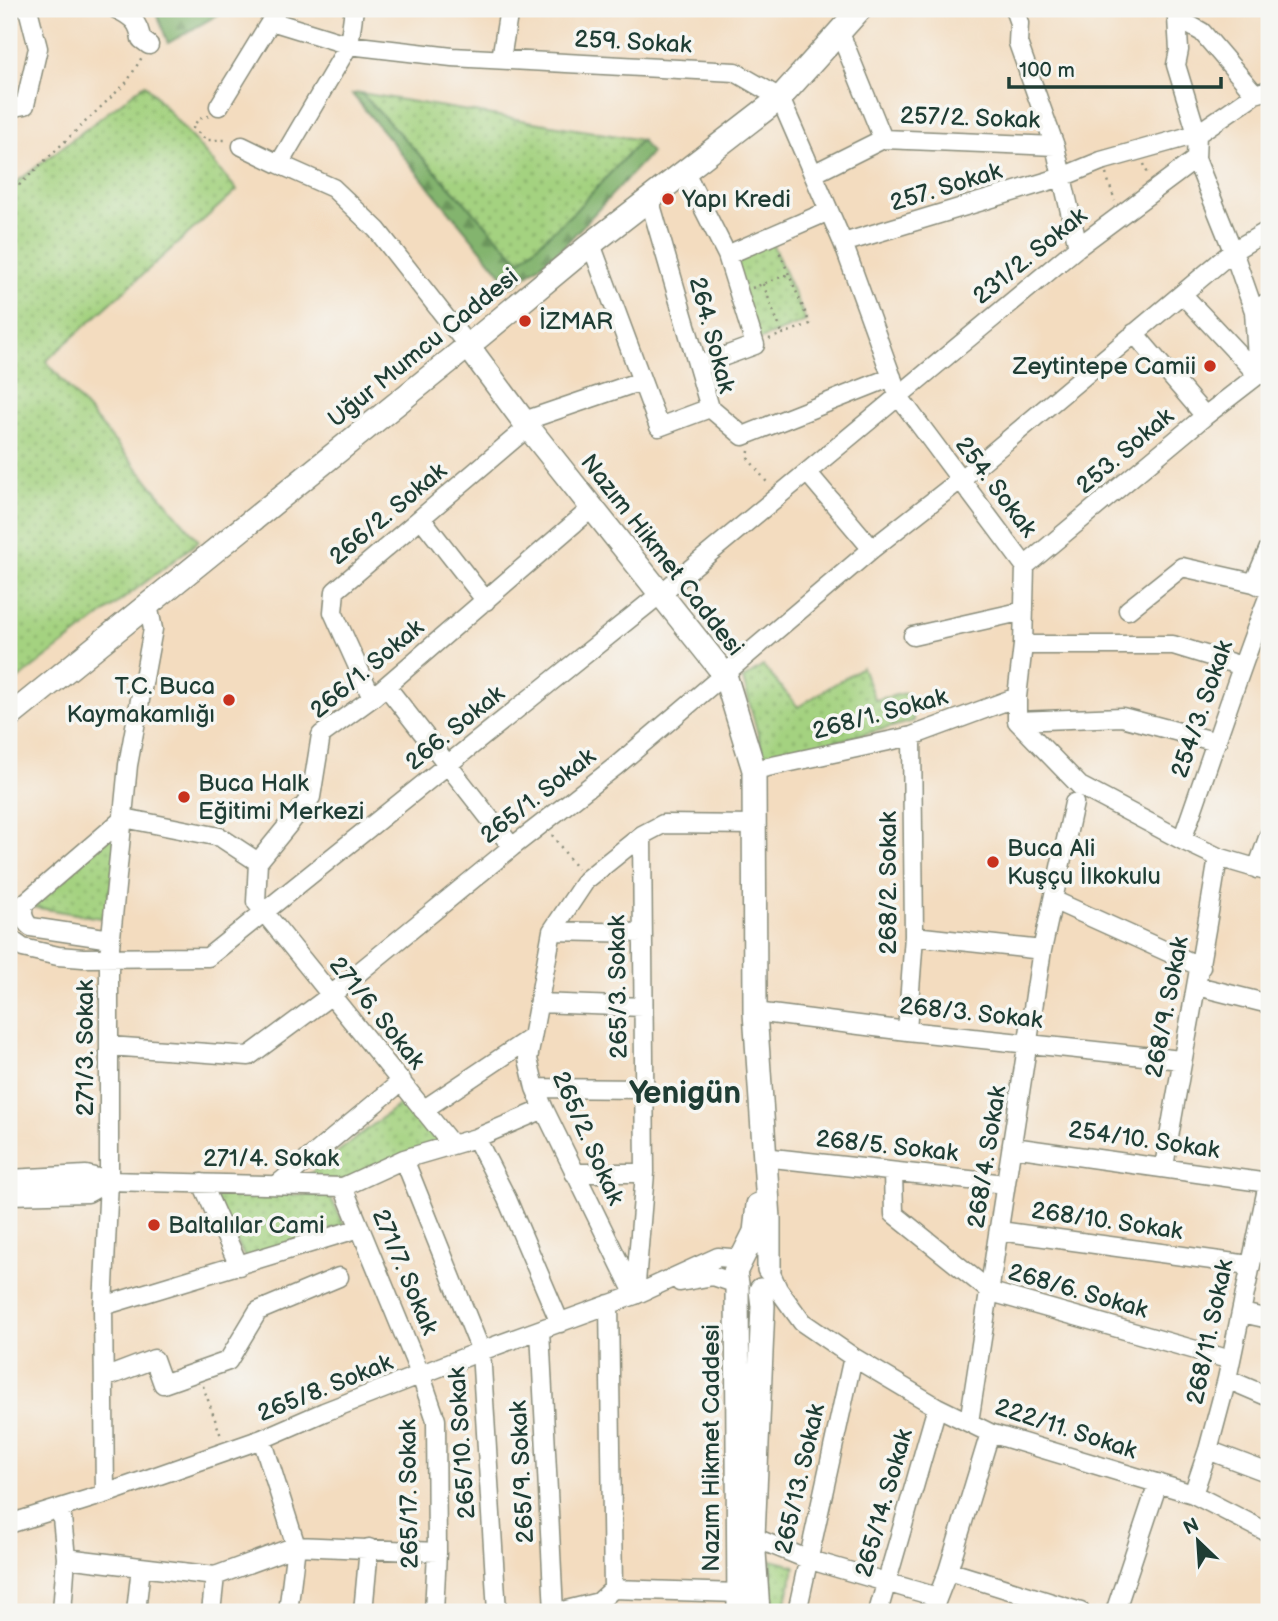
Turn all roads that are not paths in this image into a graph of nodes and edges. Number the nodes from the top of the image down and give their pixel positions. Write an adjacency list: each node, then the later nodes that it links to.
1 (28, 9): 16 (street)
2 (116, 9): 3 (street)
3 (132, 9)
4 (354, 9): 11 (street)
5 (509, 9): 12 (street)
6 (860, 9): 10 (main road, Uğur Mumcu Caddesi)
7 (1014, 9): 20 (street)
8 (1175, 13): 13 (street); 17 (street)
9 (273, 15): 11 (street, 259. Sokak); 15 (street)
10 (839, 33): 14 (main road, Uğur Mumcu Caddesi); 18 (street, 257/2. Sokak)
11 (349, 45): 12 (street, 259. Sokak); 22 (street)
12 (501, 59): 14 (street, 259. Sokak)
13 (1262, 92): 17 (street)
14 (780, 98): 23 (main road, Uğur Mumcu Caddesi); 24 (street, 254. Sokak)
15 (219, 106)
16 (9, 108)
17 (1197, 134): 21 (street); 25 (street)
18 (883, 139): 20 (street, 257/2. Sokak); 24 (street, 257/2. Sokak)
19 (242, 146): 22 (street)
20 (1055, 146): 25 (street)
21 (1196, 159): 31 (street, 231/2. Sokak); 32 (street)
22 (278, 164): 37 (street)
23 (684, 170): 26 (main road, Uğur Mumcu Caddesi); 33 (street)
24 (813, 174): 27 (street, 254. Sokak)
25 (1062, 177): 29 (street, 257. Sokak); 31 (street)
26 (649, 198): 30 (main road, Uğur Mumcu Caddesi); 38 (street, 264. Sokak)
27 (829, 211): 29 (street, 254. Sokak); 33 (street)
28 (1269, 230): 32 (street, 265/1. Sokak)
29 (844, 243): 40 (street, 254. Sokak)
30 (591, 244): 37 (main road, Uğur Mumcu Caddesi); 41 (street, 264. Sokak)
31 (1078, 247): 42 (street, 231/2. Sokak)
32 (1233, 251): 34 (street, 265/1. Sokak); 35 (street)
33 (727, 255): 38 (street)
34 (1182, 294): 36 (street, 265/1. Sokak); 39 (street)
35 (1262, 306): 39 (street)
36 (1134, 333): 44 (street); 47 (street, 265/1. Sokak)
37 (468, 346): 45 (main road, Nazım Hikmet Caddesi); 57 (main road, Uğur Mumcu Caddesi)
38 (698, 366): 43 (street, 264. Sokak)
39 (1264, 375): 44 (street, 253. Sokak)
40 (892, 377): 42 (street, 254. Sokak); 43 (street)
41 (641, 381): 43 (street, 264. Sokak); 45 (street, 266/2. Sokak)
42 (899, 397): 46 (street, 266. Sokak); 47 (street, 254. Sokak)
43 (710, 408)
44 (1205, 416): 52 (street, 253. Sokak)
45 (526, 424): 48 (main road, Nazım Hikmet Caddesi); 49 (street, 266/2. Sokak)
46 (807, 472): 51 (street); 54 (street, 266. Sokak)
47 (960, 480): 51 (street, 265/1. Sokak); 52 (street, 254. Sokak)
48 (592, 508): 54 (main road, Nazım Hikmet Caddesi); 56 (street, 266/1. Sokak)
49 (421, 518): 56 (street); 64 (street, 266/2. Sokak)
50 (1269, 548): 53 (street)
51 (872, 549): 63 (street, 265/1. Sokak)
52 (1025, 566): 59 (street, 254. Sokak)
53 (1261, 586): 58 (street)
54 (659, 595): 63 (main road, Nazım Hikmet Caddesi); 70 (street, 266. Sokak)
55 (1269, 595): 62 (street, 254/3. Sokak)
56 (486, 601): 64 (street, 266/1. Sokak)
57 (148, 605): 66 (main road, Uğur Mumcu Caddesi); 73 (street, 271/3. Sokak)
58 (1128, 610)
59 (1024, 611): 60 (street); 61 (street, 254. Sokak)
60 (913, 636)
61 (1023, 645): 62 (street); 65 (street, 254. Sokak)
62 (1241, 666): 69 (street, 254/3. Sokak)
63 (725, 676): 71 (main road, Nazım Hikmet Caddesi); 78 (street, 265/1. Sokak)
64 (379, 692): 70 (street, 266/2. Sokak); 80 (street, 266/1. Sokak)
65 (1017, 697): 67 (street, 254. Sokak); 68 (street, 268/1. Sokak)
66 (9, 717)
67 (1017, 721): 69 (street); 77 (street)
68 (912, 736): 71 (street, 268/1. Sokak); 86 (street, 268/2. Sokak)
69 (1217, 742): 77 (street, 254/3. Sokak)
70 (448, 765): 78 (street, 266/2. Sokak); 83 (street, 266. Sokak)
71 (754, 770): 74 (main road, Nazım Hikmet Caddesi)
72 (1074, 803): 82 (street, 268/4. Sokak)
73 (124, 818): 80 (street); 88 (street, 271/3. Sokak); 88 (street)
74 (755, 825): 75 (street); 96 (main road, Nazım Hikmet Caddesi)
75 (642, 835): 84 (street, 265/2. Sokak); 85 (street, 265/3. Sokak)
76 (1269, 835): 81 (street)
77 (1182, 840): 79 (street)
78 (512, 846): 92 (street, 265/1. Sokak)
79 (1218, 857): 81 (street); 90 (street, 268/9. Sokak)
80 (258, 862): 83 (street)
81 (1263, 871)
82 (1053, 900): 89 (street, 268/4. Sokak); 90 (street)
83 (265, 912): 88 (street, 266. Sokak); 92 (street, 271/6. Sokak)
84 (552, 931): 85 (street); 93 (street, 265/2. Sokak)
85 (642, 933): 95 (street, 265/3. Sokak)
86 (914, 936): 89 (street); 97 (street, 268/2. Sokak)
87 (9, 938): 88 (street)
88 (110, 948): 100 (street, 271/3. Sokak)
89 (1042, 950): 99 (street, 268/4. Sokak)
90 (1201, 967): 91 (street, 268/9. Sokak)
91 (1197, 986): 94 (street); 101 (street, 268/9. Sokak)
92 (330, 996): 100 (street, 265/1. Sokak); 102 (street, 271/6. Sokak)
93 (539, 1003): 95 (street); 98 (street, 265/2. Sokak)
94 (1269, 1004)
95 (643, 1007): 104 (street, 265/3. Sokak)
96 (755, 1012): 97 (street, 268/3. Sokak); 110 (main road, Nazım Hikmet Caddesi)
97 (907, 1031): 99 (street, 268/3. Sokak)
98 (533, 1037): 103 (street, 265/2. Sokak); 106 (street)
99 (1028, 1043): 101 (street, 268/3. Sokak); 109 (street, 268/4. Sokak)
100 (109, 1046): 117 (street, 271/3. Sokak)
101 (1181, 1060): 112 (street, 268/9. Sokak)
102 (402, 1081): 106 (street, 271/6. Sokak); 120 (street)
103 (535, 1088): 104 (street); 105 (street, 265/2. Sokak)
104 (644, 1088): 115 (street, 265/3. Sokak)
105 (544, 1109): 107 (street, 271/4. Sokak); 114 (street, 265/2. Sokak)
106 (423, 1110): 108 (street, 271/6. Sokak)
107 (475, 1138): 108 (street, 271/4. Sokak); 140 (street)
108 (452, 1145): 111 (street, 271/4. Sokak)
109 (1013, 1147): 112 (street, 254/10. Sokak); 121 (street, 268/4. Sokak)
110 (764, 1157): 113 (street, 268/5. Sokak); 126 (main road, Nazım Hikmet Caddesi); 132 (main road, Nazım Hikmet Caddesi)
111 (404, 1159): 122 (street, 271/4. Sokak); 142 (street, 265/10. Sokak)
112 (1164, 1167): 118 (street, 254/10. Sokak)
113 (893, 1172): 121 (street, 268/5. Sokak); 133 (street, 268/6. Sokak)
114 (574, 1173): 115 (street); 134 (street, 265/2. Sokak)
115 (645, 1173): 134 (street, 265/3. Sokak)
116 (9, 1179): 117 (street, 271/4. Sokak)
117 (109, 1181): 119 (street, 271/4. Sokak); 123 (street, 271/4. Sokak); 136 (street, 271/3. Sokak)
118 (1269, 1181): 127 (street, 268/11. Sokak)
119 (202, 1183): 120 (street, 271/4. Sokak); 128 (street)
120 (278, 1184): 122 (street, 271/4. Sokak)
121 (1005, 1184): 125 (street, 268/4. Sokak)
122 (343, 1187): 124 (street, 271/7. Sokak)
123 (9, 1195)
124 (360, 1228): 128 (street); 145 (street, 271/7. Sokak)
125 (1000, 1231): 127 (street, 268/10. Sokak); 133 (street, 268/4. Sokak)
126 (743, 1259): 130 (main road); 131 (street, 265/8. Sokak); 132 (main road)
127 (1249, 1265): 137 (street, 268/11. Sokak)
128 (239, 1266): 136 (street)
129 (339, 1277): 146 (street)
130 (737, 1284): 131 (street, 265/8. Sokak); 132 (main road); 172 (main road, Nazım Hikmet Caddesi)
131 (656, 1286): 134 (street, 265/8. Sokak)
132 (767, 1292): 139 (street); 139 (street, 222/11. Sokak); 161 (main road, Nazım Hikmet Caddesi)
133 (991, 1292): 144 (street, 268/6. Sokak); 150 (street, 268/4. Sokak)
134 (635, 1296): 135 (street, 265/8. Sokak)
135 (609, 1304): 140 (street, 265/8. Sokak); 171 (street)
136 (103, 1306): 146 (street, 271/3. Sokak)
137 (1242, 1313): 138 (street); 144 (street, 268/11. Sokak)
138 (1269, 1319)
139 (802, 1322): 143 (street, 222/11. Sokak)
140 (560, 1323): 141 (street, 265/8. Sokak)
141 (540, 1330): 142 (street, 265/8. Sokak); 182 (street, 265/9. Sokak)
142 (481, 1351): 145 (street, 265/8. Sokak); 181 (street, 265/10. Sokak)
143 (853, 1357): 149 (street, 222/11. Sokak); 166 (street, 265/13. Sokak)
144 (1231, 1360): 147 (street, 268/11. Sokak)
145 (421, 1376): 152 (street, 265/8. Sokak); 164 (street, 265/17. Sokak)
146 (104, 1378): 156 (street, 271/3. Sokak)
147 (1227, 1379): 148 (street); 153 (street, 268/11. Sokak)
148 (1269, 1397)
149 (937, 1407): 150 (street, 222/11. Sokak); 170 (street, 265/14. Sokak)
150 (969, 1422): 151 (street, 222/11. Sokak)
151 (990, 1433): 155 (street, 222/11. Sokak); 168 (street)
152 (262, 1439): 156 (street, 265/8. Sokak); 162 (street)
153 (1208, 1450): 154 (street); 157 (street, 268/11. Sokak)
154 (1269, 1473)
155 (1158, 1483): 157 (street, 222/11. Sokak); 187 (street)
156 (105, 1494): 158 (street, 265/8. Sokak)
157 (1193, 1494): 160 (street, 222/11. Sokak)
158 (61, 1508): 159 (street, 265/8. Sokak); 165 (street)
159 (9, 1524)
160 (1269, 1533)
161 (753, 1537): 166 (street); 183 (main road, Nazım Hikmet Caddesi)
162 (296, 1546): 163 (street); 169 (street); 178 (street)
163 (369, 1548): 164 (street); 179 (street)
164 (437, 1552): 180 (street, 265/17. Sokak)
165 (66, 1558): 167 (street); 175 (street)
166 (807, 1559): 170 (street); 184 (street, 265/13. Sokak)
167 (141, 1567): 169 (street); 176 (street)
168 (948, 1571): 173 (street); 186 (street)
169 (215, 1576): 177 (street)
170 (887, 1583): 173 (street); 185 (street, 265/14. Sokak)
171 (613, 1589): 172 (street); 174 (street)
172 (738, 1603)
173 (934, 1604)
174 (598, 1607): 182 (street)
175 (62, 1612)
176 (136, 1612)
177 (211, 1612)
178 (288, 1612)
179 (363, 1612)
180 (434, 1612)
181 (498, 1612)
182 (556, 1612)
183 (758, 1612)
184 (797, 1612)
185 (878, 1612)
186 (1080, 1612)
187 (1115, 1612)

